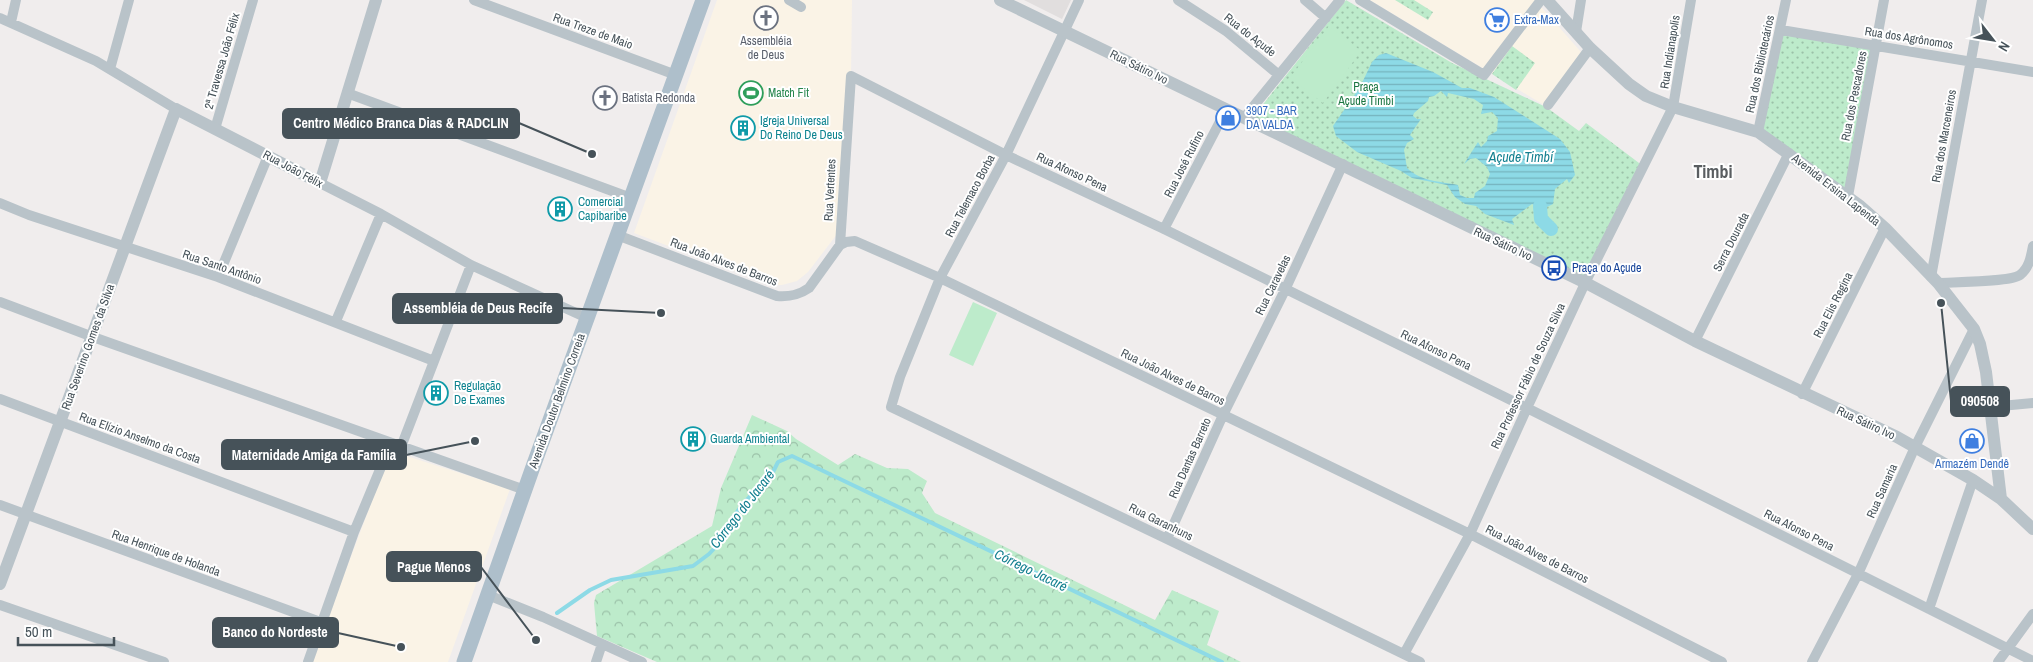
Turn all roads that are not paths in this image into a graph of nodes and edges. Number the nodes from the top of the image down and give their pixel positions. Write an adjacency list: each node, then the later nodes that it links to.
1 (16, 0): 24 (street)
2 (130, 0): 31 (street)
3 (253, 0): 42 (street, 2ª Travessa João Félix)
4 (376, 0): 36 (street)
5 (474, 0): 33 (street, Rua Treze de Maio)
6 (703, 0): 33 (main road, Avenida Doutor Belmino Correia)
7 (790, 0): 21 (street)
8 (1000, 0): 25 (street, Rua Sátiro Ivo)
9 (1079, 0): 25 (street, Rua Telemaco Borba)
10 (1178, 0): 34 (street, Rua do Açude)
11 (1305, 0): 23 (street)
12 (1340, 0): 23 (street)
13 (1360, 0): 14 (street)
14 (1541, 0)
15 (1547, 0): 27 (street, Avenida Ersina Lapenda)
16 (1582, 0): 27 (street)
17 (1691, 0): 38 (street, Rua Indianapolis)
18 (1786, 0): 26 (street, Rua dos Bibliotecários)
19 (1884, 0): 28 (street, Rua dos Pescadores)
20 (1982, 0): 30 (street, Rua dos Marceneiros)
21 (801, 7)
22 (0, 18): 24 (street, Rua João Félix)
23 (1326, 18): 34 (street)
24 (11, 22): 31 (street, Rua João Félix)
25 (1065, 30): 40 (street, Rua Sátiro Ivo); 45 (street, Rua Telemaco Borba)
26 (1781, 30): 28 (street, Rua dos Agrônomos); 43 (street, Rua dos Bibliotecários)
27 (1576, 32): 29 (street, Avenida Ersina Lapenda)
28 (1876, 45): 30 (street, Rua dos Agrônomos); 49 (street, Rua dos Pescadores)
29 (1590, 48): 37 (street); 38 (street, Avenida Ersina Lapenda)
30 (1971, 61): 32 (street, Rua dos Agrônomos); 62 (street, Rua dos Marceneiros)
31 (110, 69): 39 (street, Rua João Félix)
32 (2033, 72)
33 (676, 75): 50 (main road, Avenida Doutor Belmino Correia)
34 (1280, 75): 41 (street)
35 (851, 76): 45 (street, Rua Afonso Pena); 56 (street, Rua Vertentes)
36 (347, 93): 48 (street); 50 (street)
37 (1548, 105)
38 (1673, 107): 43 (street, Avenida Ersina Lapenda); 63 (street, Rua Professor Fábio de Souza Silva)
39 (176, 109): 42 (street, Rua João Félix); 58 (street, Rua Severino Gomes da Silva)
40 (1226, 110): 41 (street, Rua Sátiro Ivo); 54 (street, Rua José Rufino)
41 (1244, 118): 47 (street, Rua Sátiro Ivo)
42 (215, 129): 46 (street, Rua João Félix)
43 (1758, 132): 44 (street, Avenida Ersina Lapenda)
44 (1789, 153): 49 (street, Avenida Ersina Lapenda); 70 (street, Serra Dourada)
45 (1006, 155): 54 (street, Rua Afonso Pena); 61 (street, Rua Telemaco Borba)
46 (268, 156): 48 (street, Rua João Félix); 60 (street)
47 (1343, 164): 63 (street, Rua Sátiro Ivo); 64 (street, Rua Caravelas)
48 (320, 183): 52 (street, Rua João Félix)
49 (1848, 196): 53 (street, Avenida Ersina Lapenda)
50 (631, 198): 55 (main road, Avenida Doutor Belmino Correia)
51 (0, 203): 58 (street, Rua Santo Antônio)
52 (381, 214): 59 (street, Rua João Félix); 67 (street)
53 (1886, 228): 62 (street, Avenida Ersina Lapenda); 72 (street, Rua Elis Regina)
54 (1164, 229): 64 (street, Rua Afonso Pena)
55 (617, 235): 56 (street, Rua João Alves de Barros); 66 (main road, Avenida Doutor Belmino Correia)
56 (840, 245): 61 (street, Rua João Alves de Barros)
57 (2033, 246): 62 (street)
58 (124, 247): 60 (street, Rua Santo Antônio); 69 (street, Rua Severino Gomes da Silva)
59 (471, 264): 66 (street, Rua João Félix); 71 (street)
60 (218, 278): 67 (street, Rua Santo Antônio)
61 (940, 278): 75 (street, Rua Telemaco Borba); 78 (street, Rua João Alves de Barros)
62 (1934, 280): 68 (street, Avenida Ersina Lapenda)
63 (1586, 283): 70 (street, Rua Sátiro Ivo); 77 (street, Rua Professor Fábio de Souza Silva)
64 (1285, 290): 77 (street, Rua Afonso Pena); 78 (street, Rua Caravelas)
65 (0, 302): 69 (street)
66 (587, 318): 84 (main road, Avenida Doutor Belmino Correia)
67 (336, 322): 71 (street, Rua Santo Antônio)
68 (1974, 329): 76 (street, Avenida Ersina Lapenda); 82 (street, Rua Samaria)
69 (93, 337): 79 (street, Rua Severino Gomes da Silva); 80 (street)
70 (1695, 341): 72 (street, Rua Sátiro Ivo)
71 (434, 361): 81 (street)
72 (1802, 394): 82 (street, Rua Sátiro Ivo)
73 (0, 400): 79 (street, Rua Elízio Anselmo da Costa)
74 (2033, 402): 76 (street)
75 (891, 407): 91 (street, Rua Garanhuns)
76 (1990, 407): 85 (street, Avenida Ersina Lapenda)
77 (1527, 408): 90 (street, Rua Professor Fábio de Souza Silva); 92 (street, Rua Afonso Pena)
78 (1223, 415): 90 (street, Rua João Alves de Barros); 91 (street, Rua Dantas Barreto)
79 (61, 421): 87 (street, Rua Severino Gomes da Silva); 89 (street, Rua Elízio Anselmo da Costa)
80 (390, 443): 81 (street); 89 (street)
81 (401, 447): 84 (street)
82 (1915, 447): 83 (street, Rua Sátiro Ivo); 92 (street, Rua Samaria)
83 (1973, 480): 85 (street, Rua Sátiro Ivo); 96 (street)
84 (525, 490): 94 (main road, Avenida Doutor Belmino Correia)
85 (2001, 499): 88 (street)
86 (0, 504): 87 (street, Rua Henrique de Holanda)
87 (27, 514): 93 (street, Rua Severino Gomes da Silva); 98 (street, Rua Henrique de Holanda)
88 (2033, 529)
89 (354, 532): 98 (street)
90 (1470, 534): 101 (street, Rua Professor Fábio de Souza Silva); 109 (street, Rua João Alves de Barros)
91 (1167, 539): 101 (street, Rua Garanhuns)
92 (1858, 574): 96 (street, Rua Afonso Pena); 110 (street, Rua Samaria)
93 (0, 584)
94 (488, 595): 99 (street); 105 (main road, Avenida Doutor Belmino Correia)
95 (0, 605): 103 (street)
96 (1928, 609): 100 (street, Rua Afonso Pena)
97 (2033, 614): 100 (street)
98 (323, 623): 104 (street)
99 (602, 644): 106 (street); 107 (street)
100 (2008, 650): 102 (street, Rua Afonso Pena); 111 (street)
101 (1404, 654): 108 (street, Rua Garanhuns)
102 (2033, 661)
103 (164, 662)
104 (308, 662)
105 (464, 662)
106 (596, 662)
107 (642, 662)
108 (1420, 662)
109 (1722, 662)
110 (1812, 662)
111 (1998, 662)

